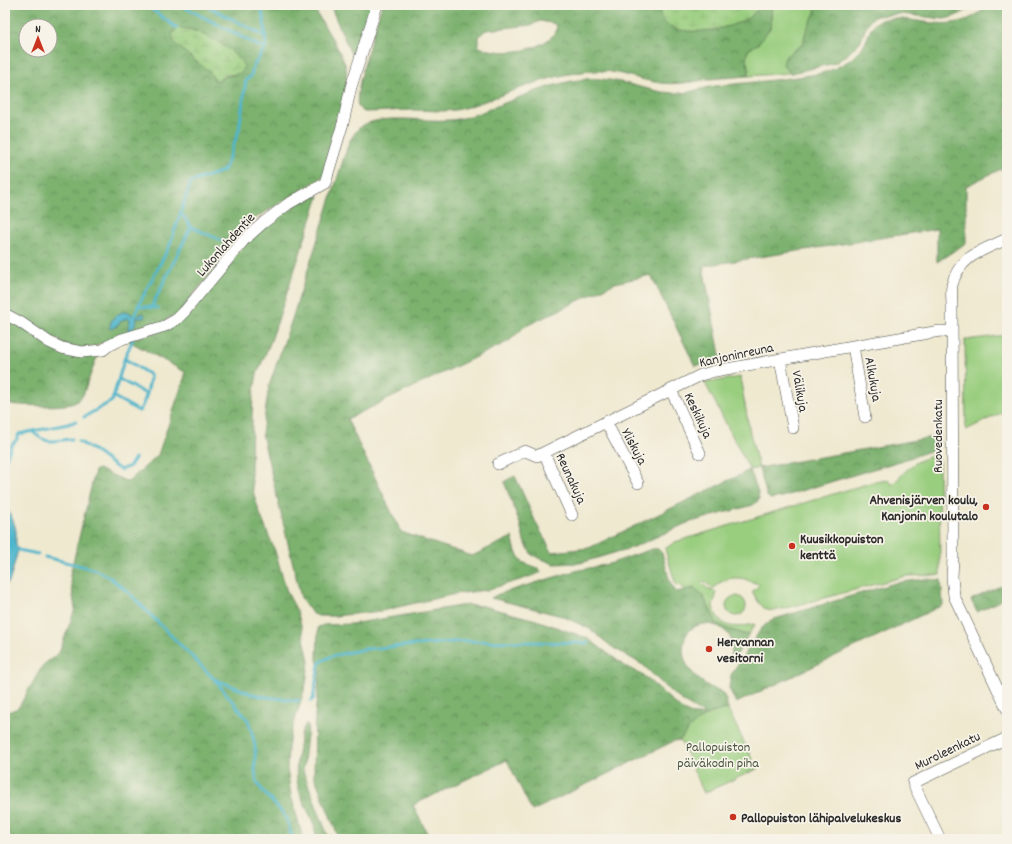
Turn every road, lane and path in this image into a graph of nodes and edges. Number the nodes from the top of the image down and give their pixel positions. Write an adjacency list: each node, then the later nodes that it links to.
1 (377, 5): 3 (street, Lukonlahdentie)
2 (1007, 239): 4 (street, Ruovedenkatu)
3 (5, 314)
4 (952, 332): 5 (street, Kanjoninreuna); 16 (street, Ruovedenkatu)
5 (853, 346): 6 (street, Kanjoninreuna); 8 (street, Alkukuja)
6 (780, 360): 7 (street, Kanjoninreuna); 10 (street, Välikuja)
7 (671, 390): 9 (street, Kanjoninreuna); 12 (street, Keskikuja)
8 (865, 417)
9 (606, 422): 11 (street, Kanjoninreuna); 14 (street, Yliskuja)
10 (793, 428)
11 (544, 453): 13 (street); 15 (street, Reunakuja)
12 (700, 453)
13 (498, 464)
14 (638, 483)
15 (572, 515)
16 (1007, 709)
17 (1007, 738): 18 (street, Muroleenkatu)
18 (940, 839)

